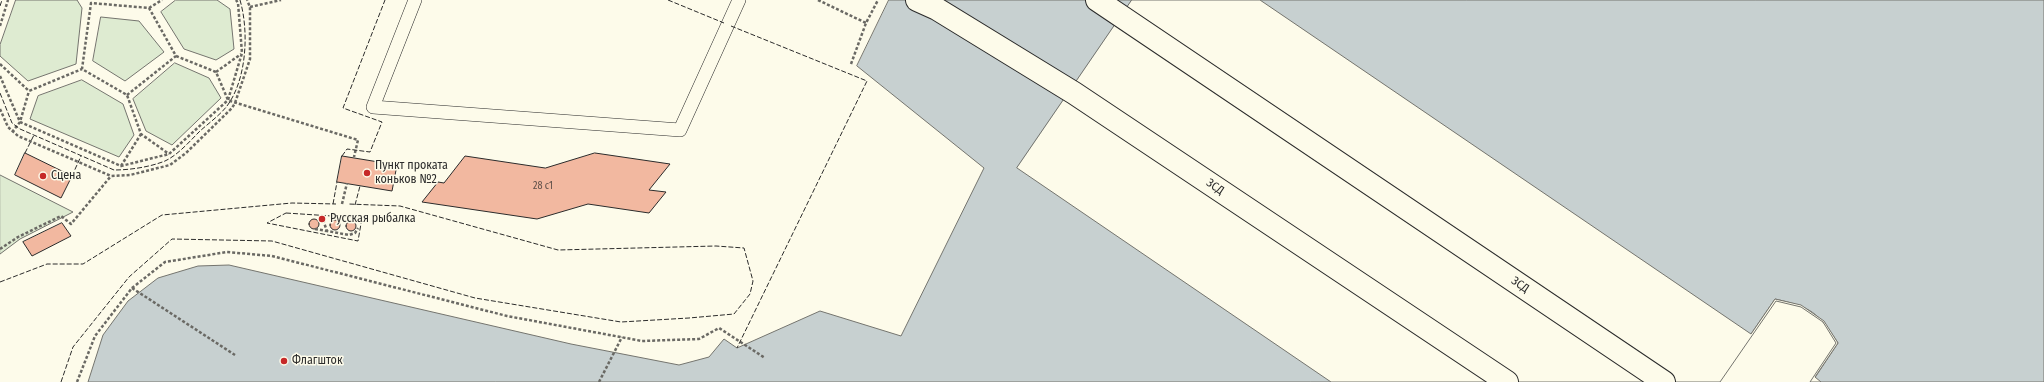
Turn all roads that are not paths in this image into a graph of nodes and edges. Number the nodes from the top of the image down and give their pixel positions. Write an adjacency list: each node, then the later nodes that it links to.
1 (415, 0): 2 (lane)
2 (739, 0)
3 (917, 0): 5 (highway, ЗСД)
4 (1098, 0): 6 (highway, ЗСД)
5 (1507, 382)
6 (1664, 382)

